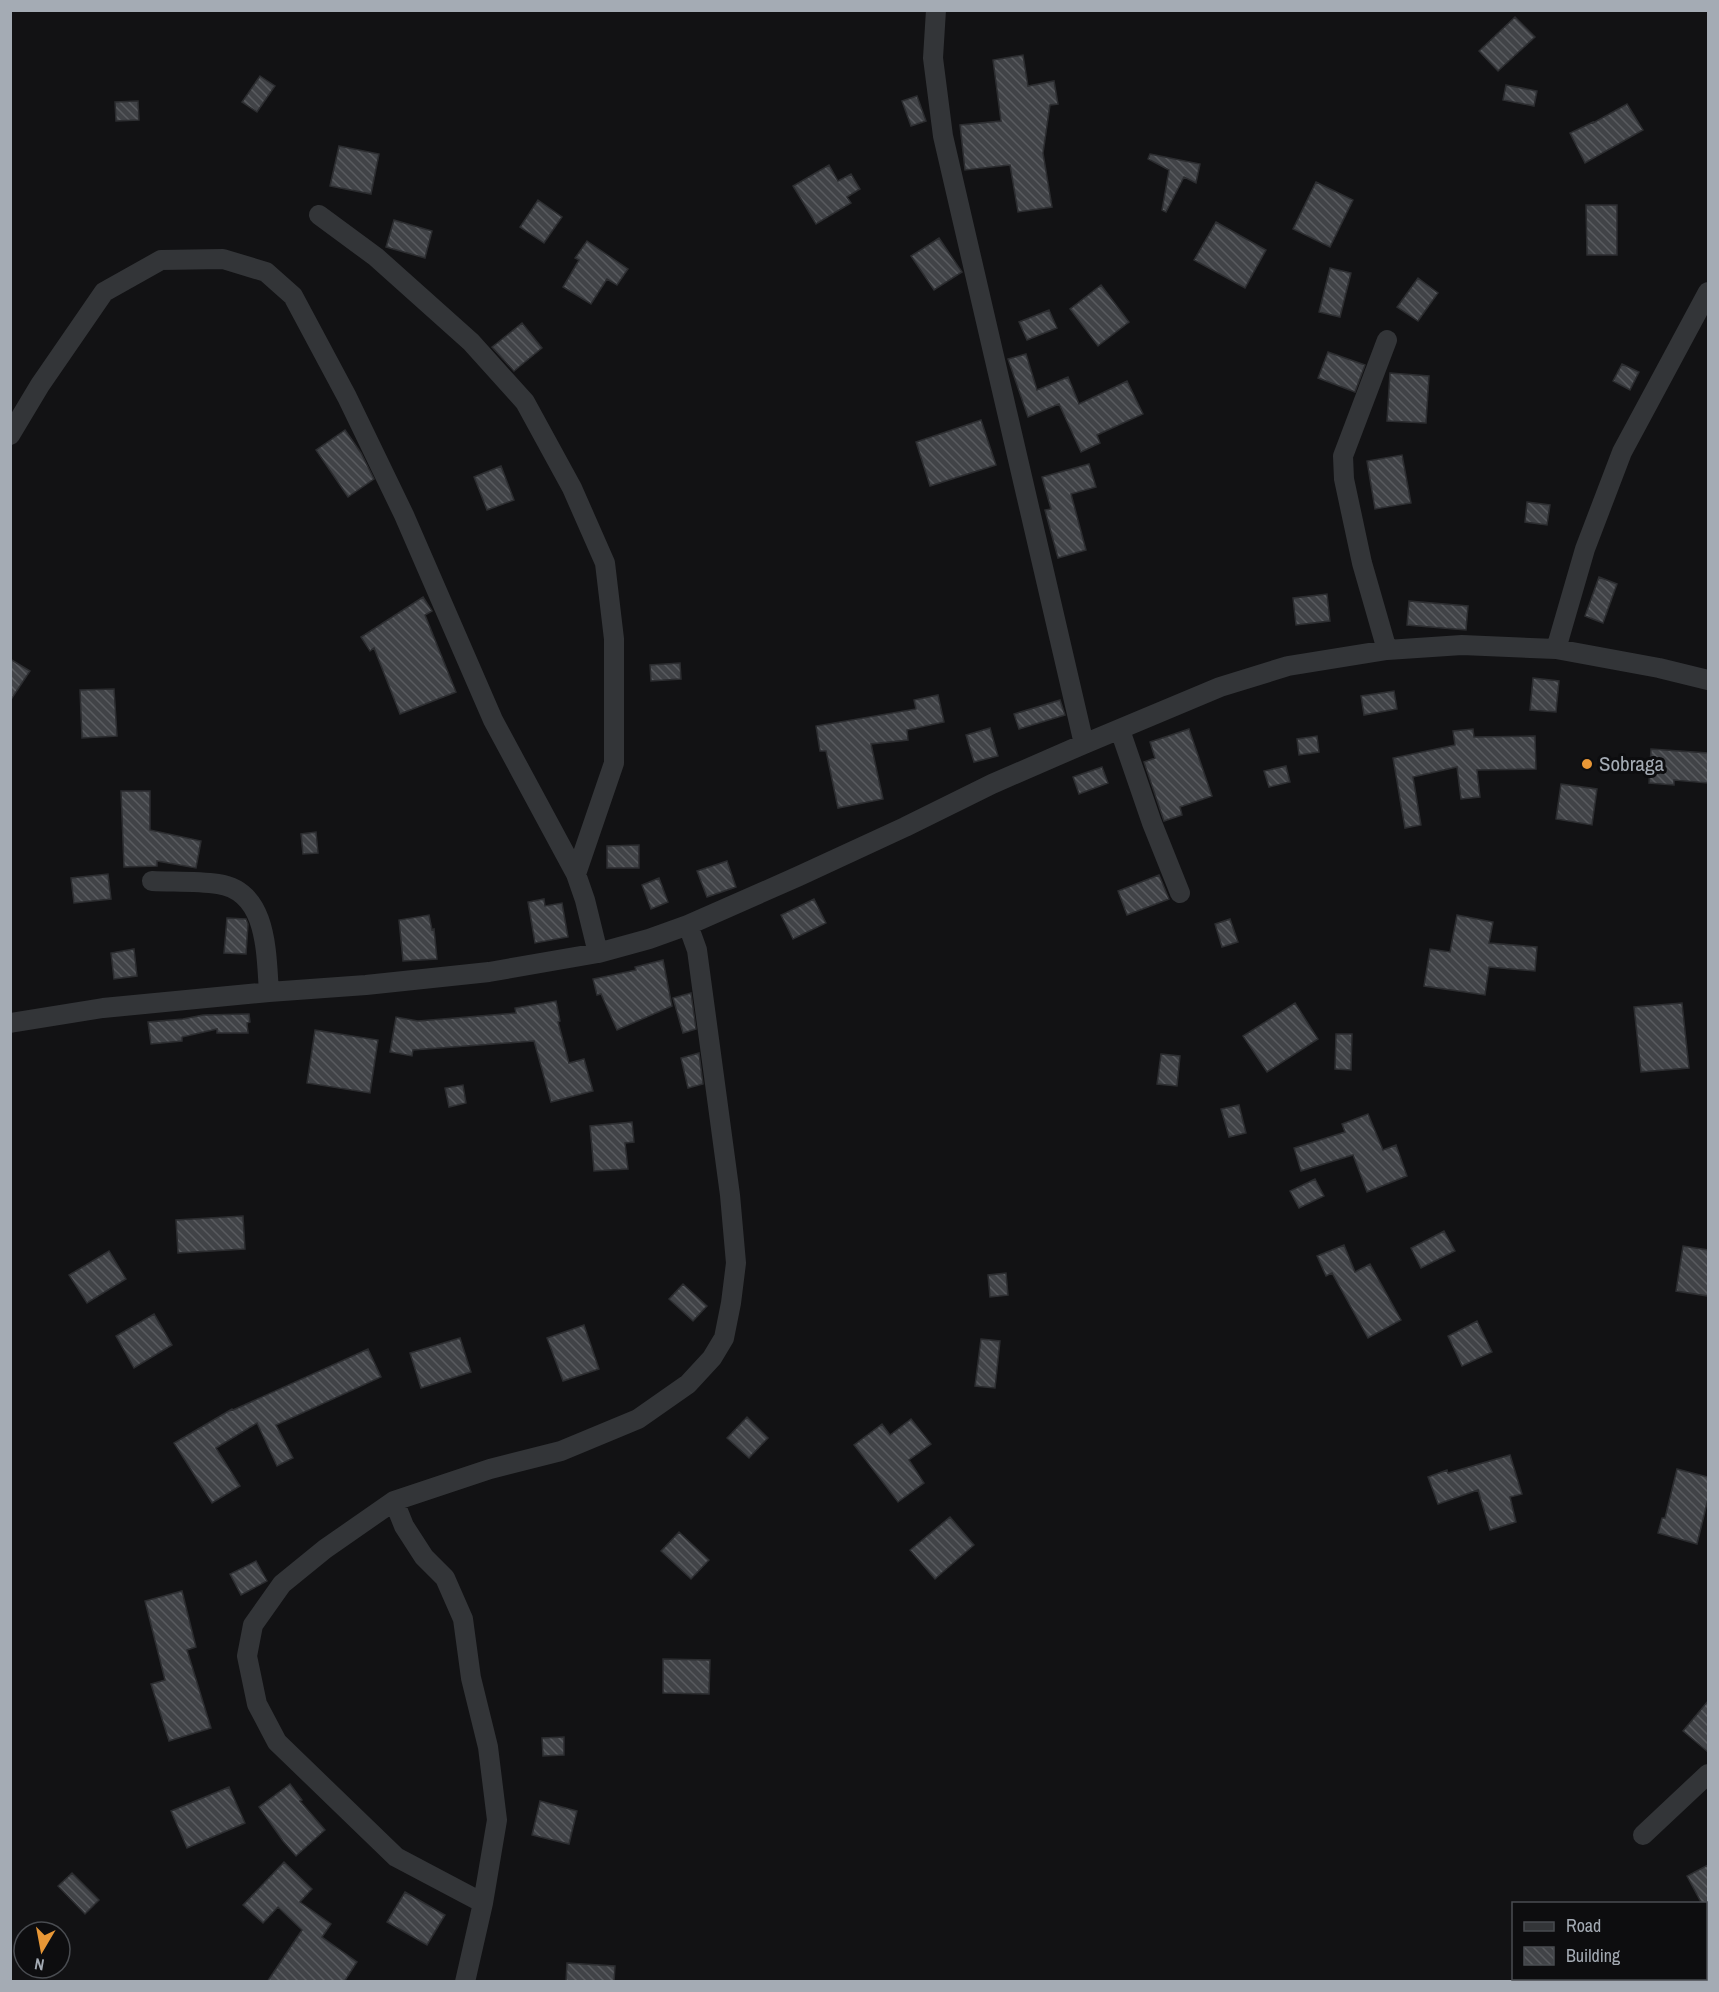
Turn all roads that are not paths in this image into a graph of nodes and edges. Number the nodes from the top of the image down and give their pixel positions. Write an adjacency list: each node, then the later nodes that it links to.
1 (936, 10): 10 (street)
2 (319, 215): 11 (street)
3 (1708, 291): 6 (street)
4 (1387, 340): 7 (street)
5 (10, 435): 11 (street)
6 (1556, 649): 7 (street); 8 (street)
7 (1387, 650): 9 (street)
8 (1708, 680)
9 (1120, 730): 10 (street); 13 (street)
10 (1084, 744): 14 (street)
11 (576, 874): 15 (street)
12 (152, 881): 16 (street)
13 (1180, 893)
14 (688, 925): 15 (street); 18 (street)
15 (598, 953): 16 (street)
16 (269, 992): 17 (street)
17 (10, 1023)
18 (394, 1501): 21 (street); 21 (street)
19 (1708, 1774): 20 (street)
20 (1643, 1835)
21 (483, 1903): 22 (street)
22 (465, 1982)

